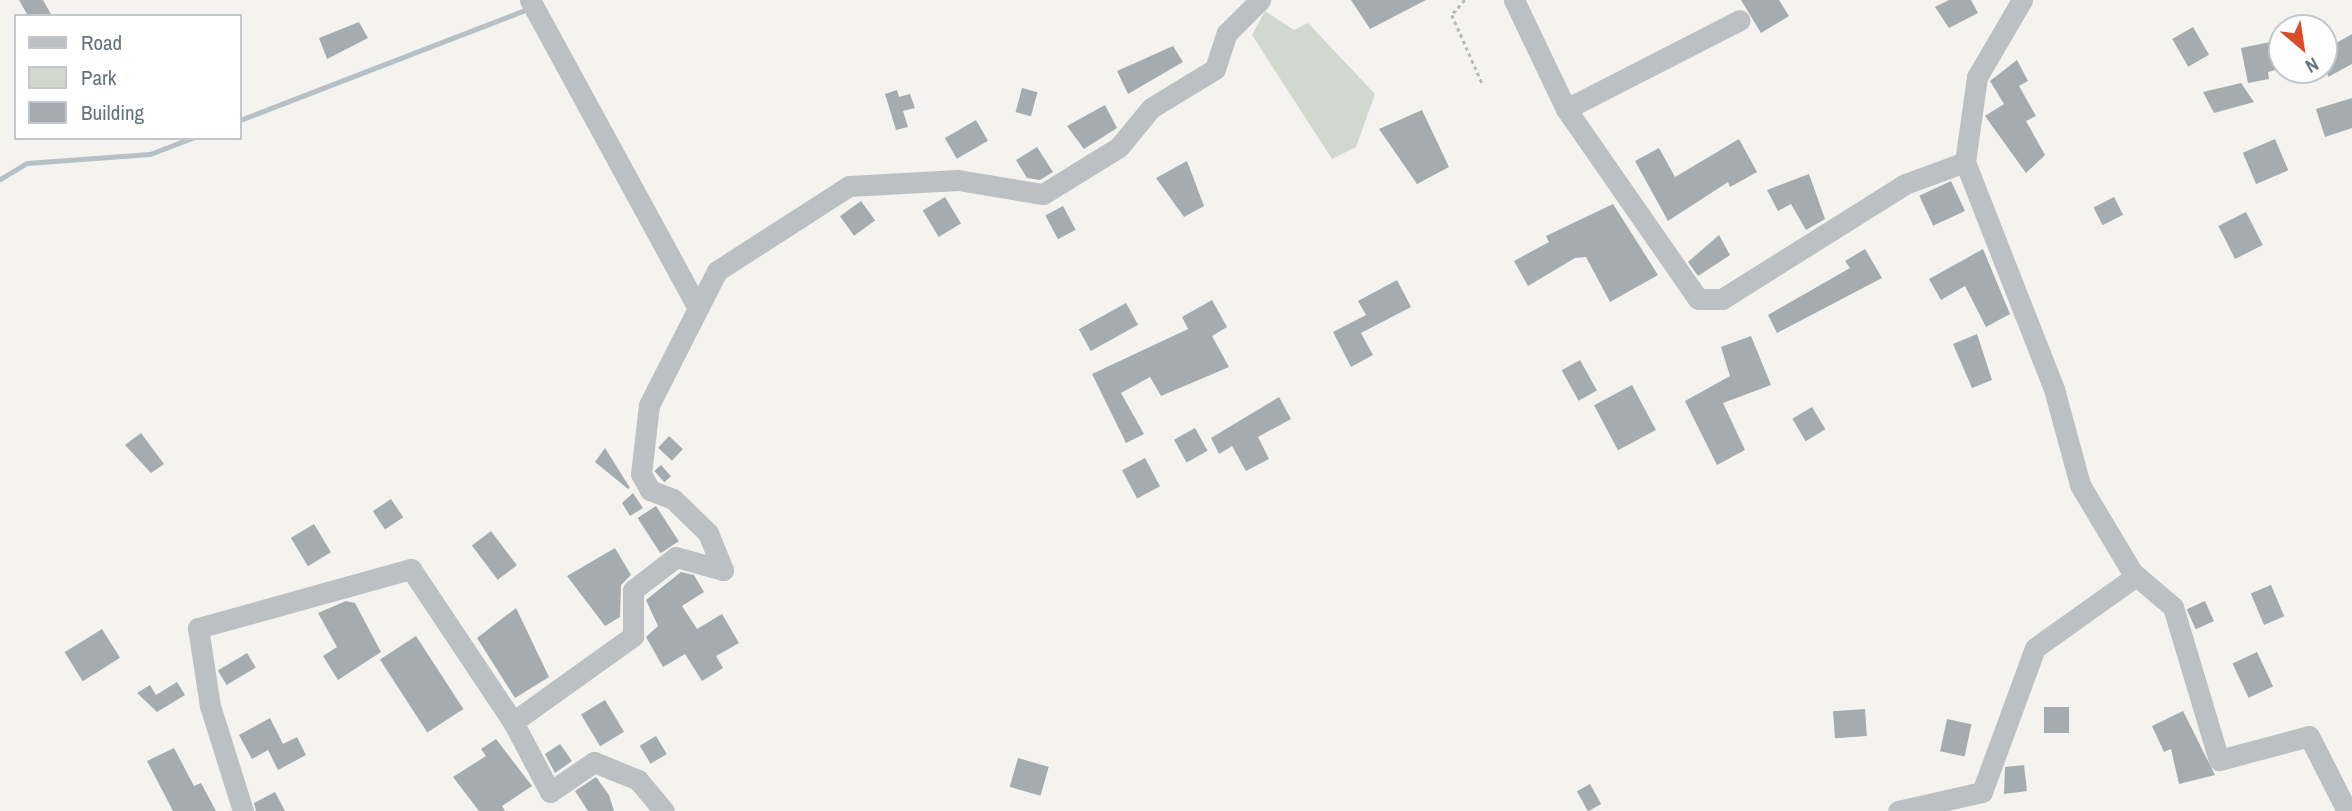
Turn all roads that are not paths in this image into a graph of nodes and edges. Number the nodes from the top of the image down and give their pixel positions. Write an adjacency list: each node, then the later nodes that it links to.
1 (530, 0): 8 (street)
2 (1260, 0): 8 (street)
3 (1514, 0): 6 (street)
4 (2022, 0): 7 (street)
5 (1740, 20): 6 (street)
6 (1566, 109): 7 (street)
7 (1965, 162): 9 (street)
8 (698, 308): 10 (street)
9 (2136, 576): 11 (street); 15 (street)
10 (513, 722): 12 (street); 13 (street)
11 (1980, 801): 14 (street)
12 (243, 811)
13 (664, 811)
14 (1898, 811)
15 (2347, 811)

